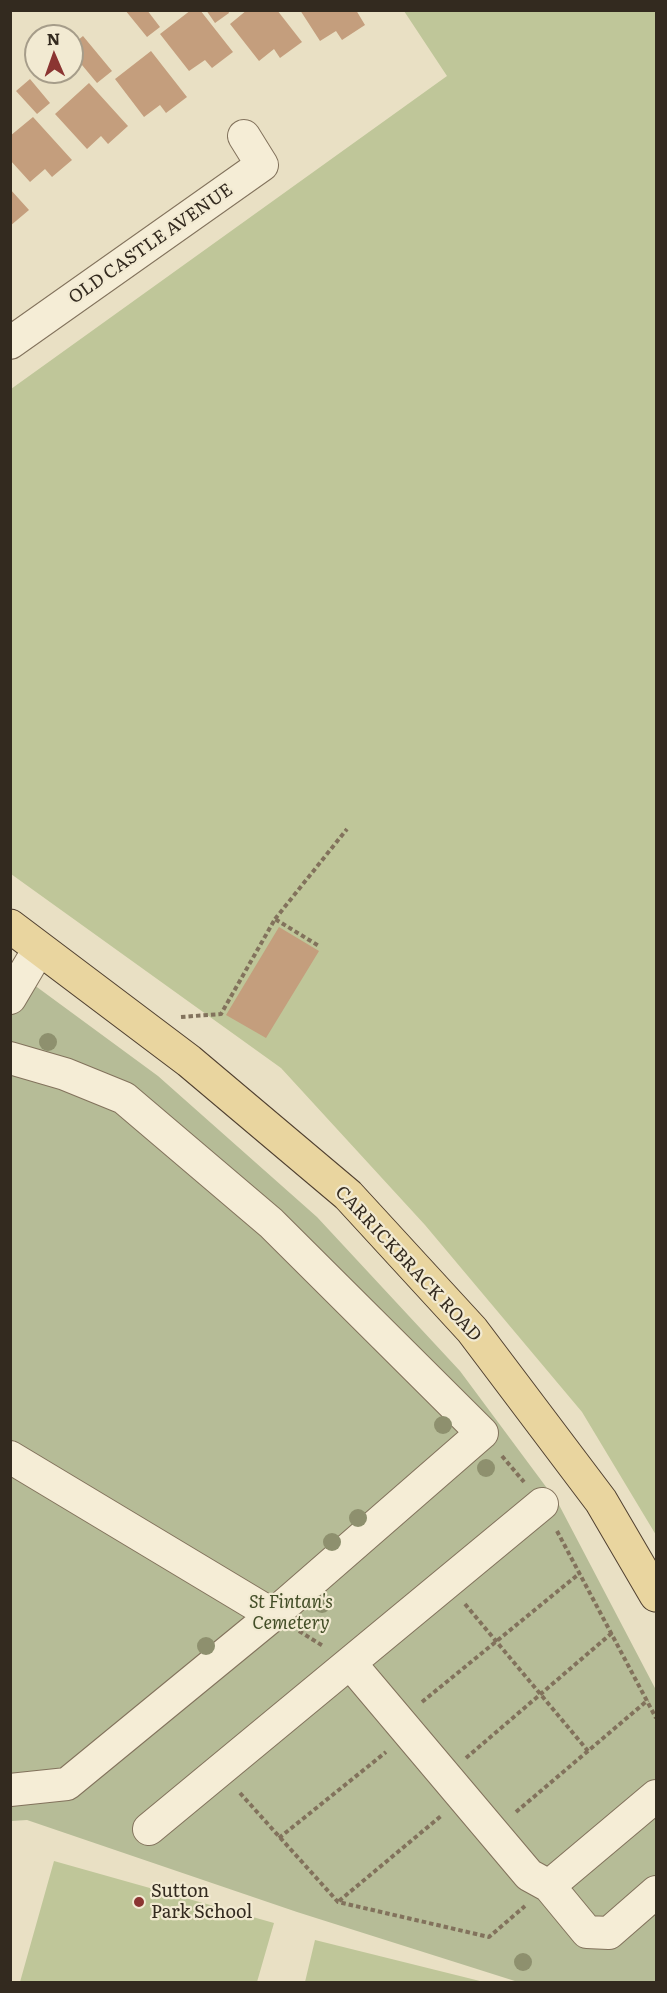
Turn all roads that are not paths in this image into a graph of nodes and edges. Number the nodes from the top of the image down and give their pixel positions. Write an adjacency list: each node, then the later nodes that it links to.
1 (244, 136): 2 (street, OLD CASTLE AVENUE)
2 (10, 342)
3 (10, 926): 4 (main road, CARRICKBRACK ROAD)
4 (39, 949): 5 (street); 9 (main road, CARRICKBRACK ROAD)
5 (10, 998)
6 (10, 1058): 10 (street)
7 (10, 1457): 10 (street)
8 (542, 1504): 11 (street)
9 (657, 1594)
10 (273, 1615): 12 (street)
11 (350, 1663): 14 (street); 15 (street)
12 (10, 1790)
13 (657, 1796): 15 (street)
14 (150, 1829)
15 (549, 1886): 16 (street)
16 (657, 1892)

